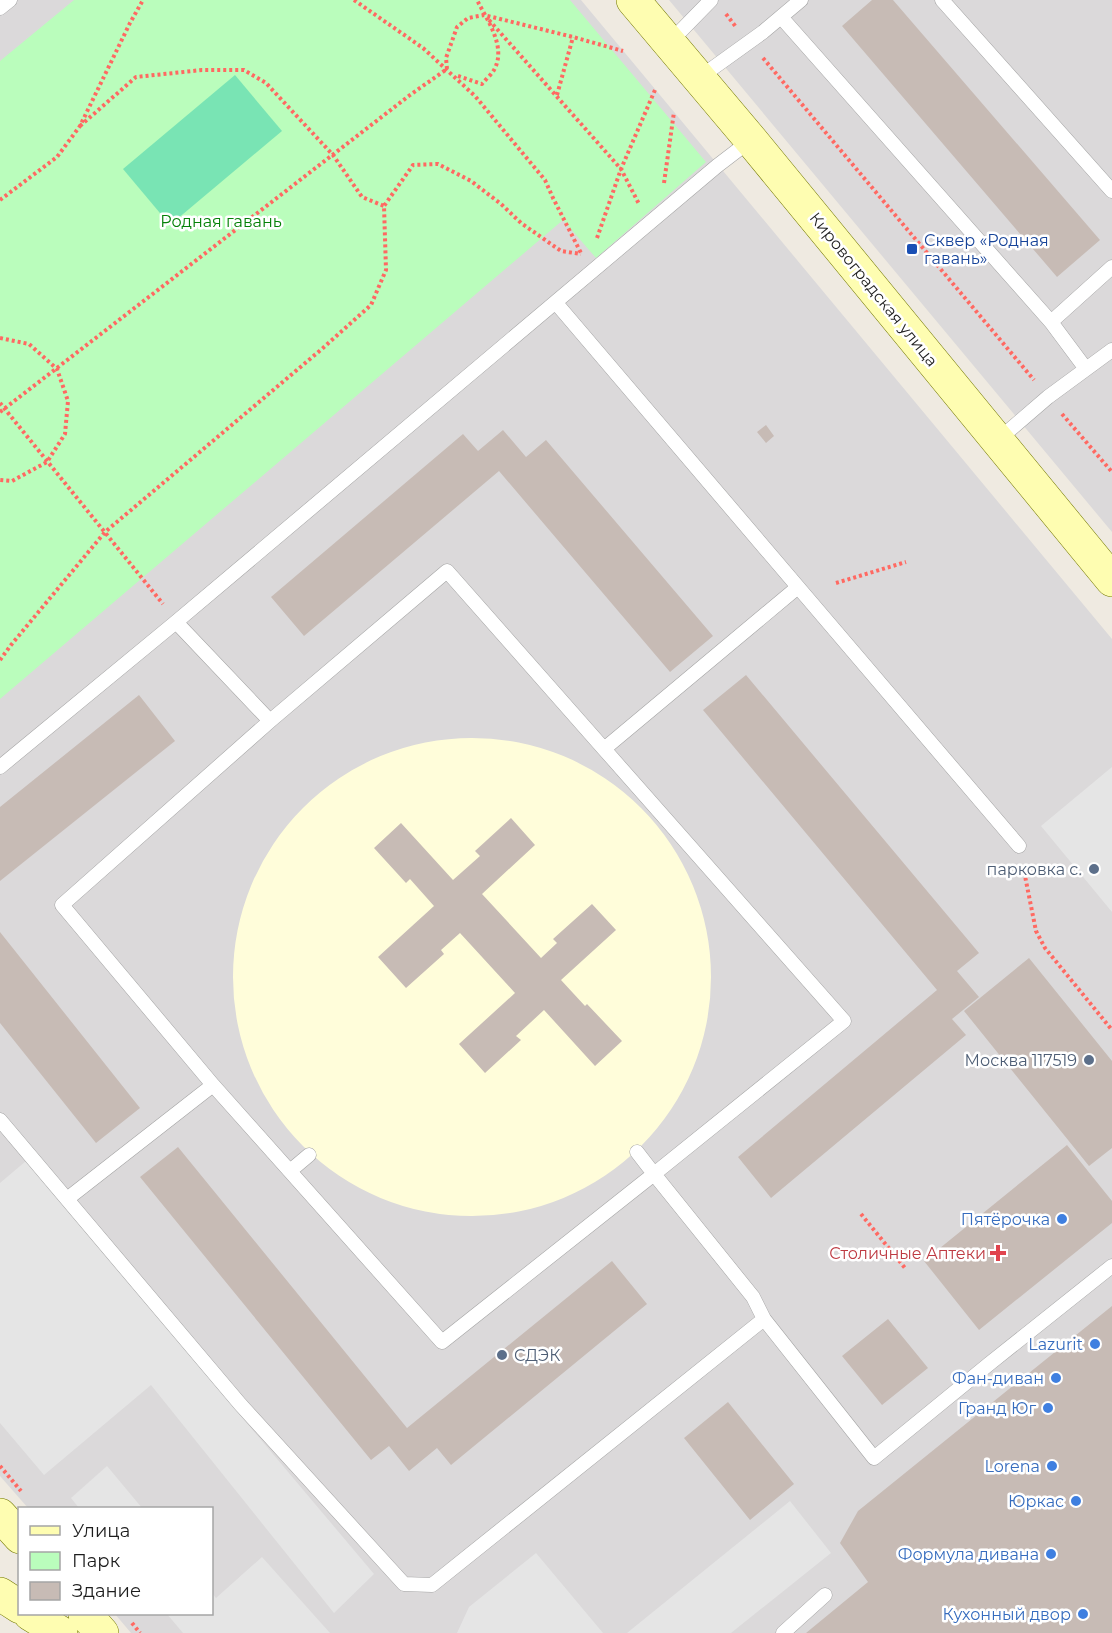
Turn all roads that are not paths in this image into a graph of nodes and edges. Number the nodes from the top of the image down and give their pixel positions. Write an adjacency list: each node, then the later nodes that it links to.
1 (10, 0): 6 (lane)
2 (633, 0): 8 (street, Кировоградская улица)
3 (801, 0): 7 (lane)
4 (942, 0): 11 (lane)
5 (716, 4): 8 (lane)
6 (0, 8)
7 (781, 16): 9 (lane); 14 (lane)
8 (669, 43): 9 (street, Кировоградская улица)
9 (699, 78): 10 (street, Кировоградская улица)
10 (751, 140): 13 (lane); 17 (street, Кировоградская улица)
11 (1112, 190)
12 (1112, 267): 14 (lane)
13 (556, 303): 19 (lane); 20 (lane)
14 (1051, 322): 16 (lane)
15 (1112, 350): 16 (lane)
16 (1086, 369): 17 (lane)
17 (998, 440): 18 (street, Кировоградская улица)
18 (1112, 580)
19 (798, 587): 22 (lane); 24 (lane)
20 (176, 621): 21 (lane); 23 (lane)
21 (270, 721): 22 (lane); 25 (lane)
22 (604, 749): 30 (lane)
23 (0, 766)
24 (1019, 846)
25 (213, 1085): 29 (lane); 31 (lane)
26 (0, 1120): 31 (lane)
27 (637, 1152): 30 (lane)
28 (309, 1155): 29 (lane)
29 (290, 1172): 30 (lane)
30 (654, 1174): 33 (lane)
31 (67, 1199): 33 (lane)
32 (1112, 1266): 33 (lane)
33 (764, 1319)
34 (0, 1515): 35 (street)
35 (18, 1535)
36 (0, 1594): 38 (street)
37 (825, 1595): 43 (lane)
38 (18, 1605)
39 (32, 1615): 41 (street)
40 (86, 1615): 42 (street)
41 (61, 1633)
42 (102, 1633)
43 (783, 1633)

